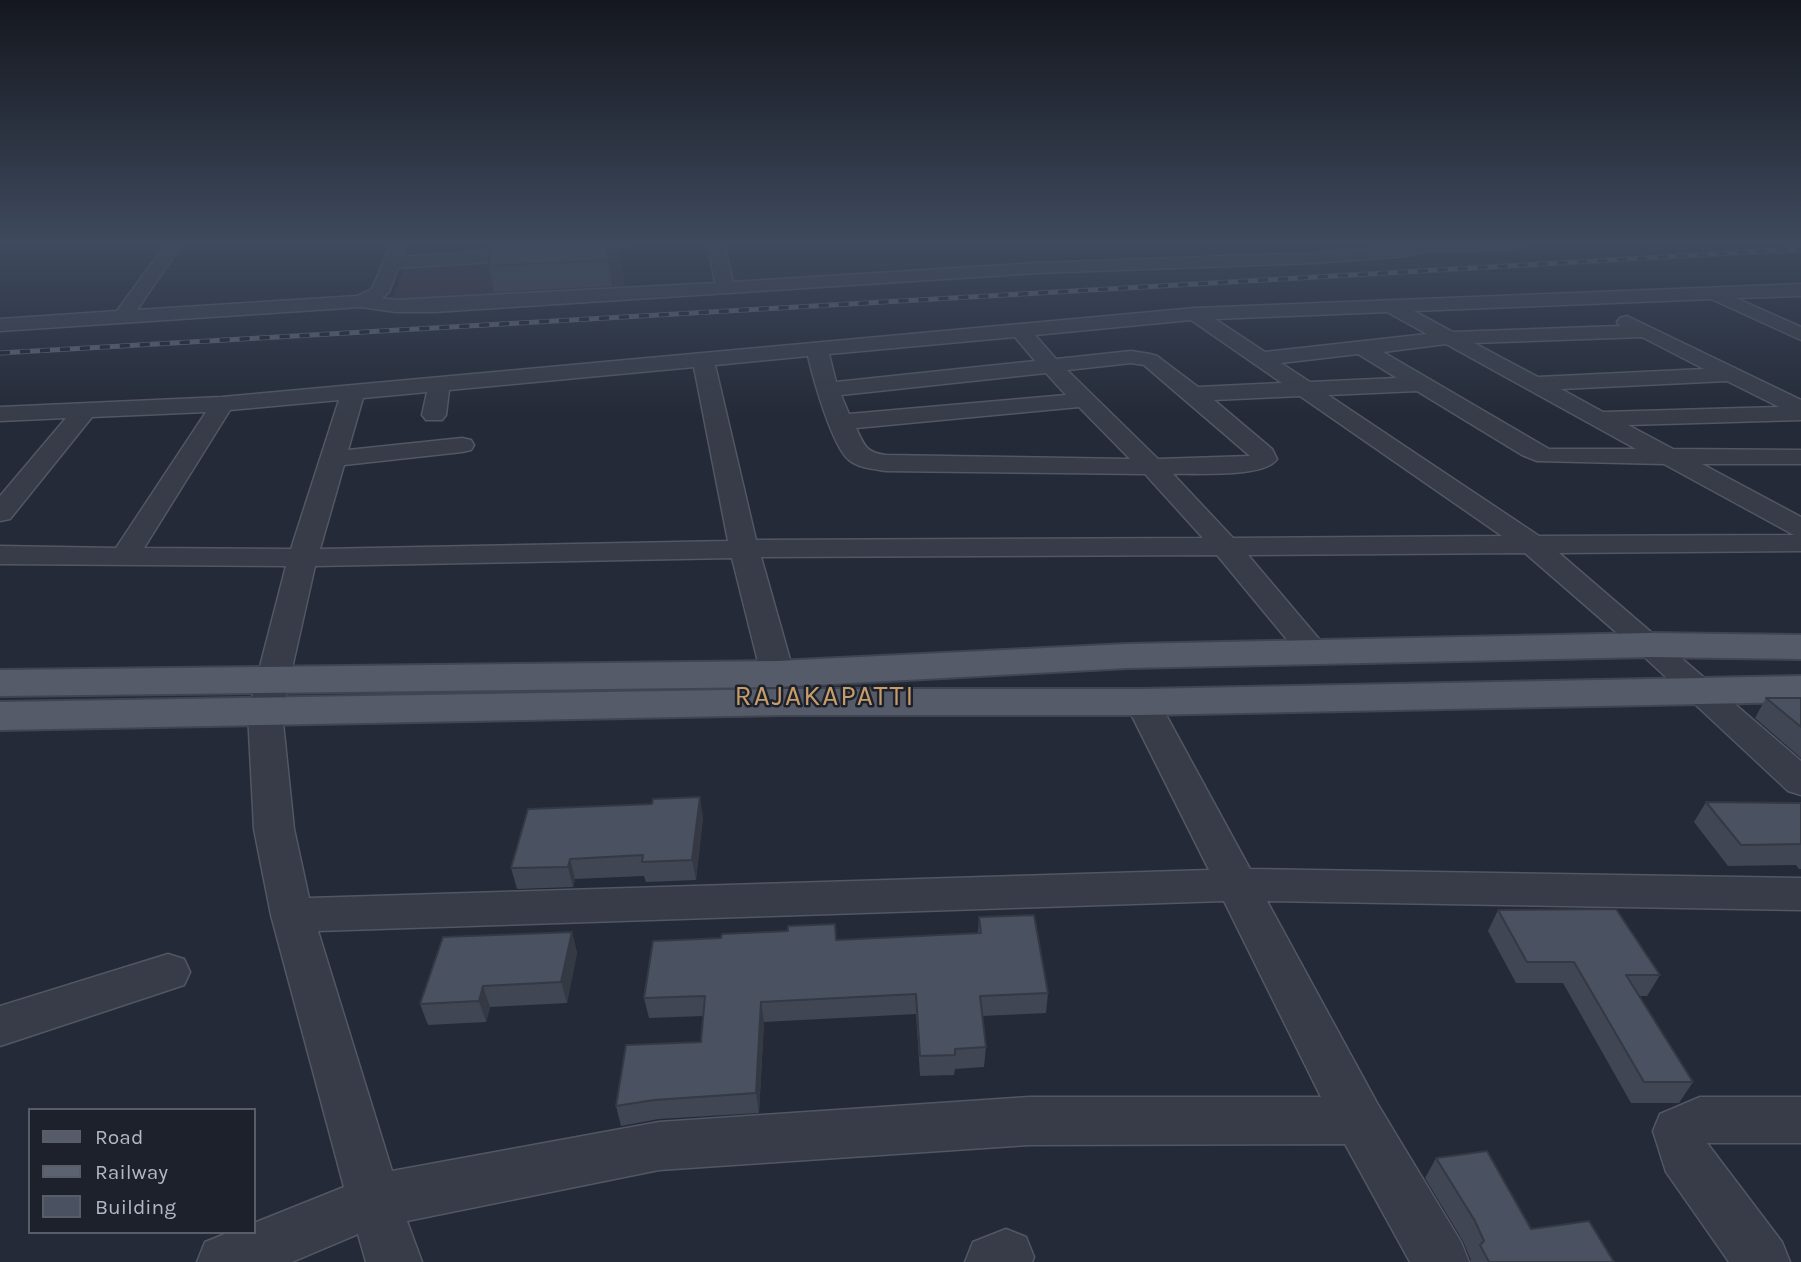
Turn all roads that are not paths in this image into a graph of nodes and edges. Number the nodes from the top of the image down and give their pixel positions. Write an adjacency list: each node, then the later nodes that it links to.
1 (133, 303): 10 (street)
2 (334, 303): 10 (street)
3 (374, 303): 4 (street)
4 (465, 303)
5 (1464, 303): 8 (street)
6 (1590, 303): 13 (street)
7 (1732, 303): 14 (street)
8 (1390, 306): 9 (street); 15 (street)
9 (1195, 314): 12 (street); 18 (street)
10 (122, 318): 11 (street)
11 (0, 325)
12 (1019, 329): 16 (street); 20 (street)
13 (1645, 331): 15 (street); 21 (street)
14 (1801, 334)
15 (1449, 338): 17 (street); 24 (street)
16 (817, 348): 19 (street); 26 (street)
17 (1362, 348): 18 (street); 23 (street)
18 (1259, 359): 25 (street)
19 (703, 360): 22 (street); 47 (street)
20 (1048, 365): 26 (street); 28 (street); 29 (street)
21 (1731, 374): 24 (street); 32 (street)
22 (439, 384): 27 (street); 34 (street)
23 (1422, 384): 25 (street); 38 (street)
24 (1535, 384): 35 (street)
25 (1302, 389): 28 (street); 45 (street)
26 (827, 390): 36 (street)
27 (353, 392): 30 (street); 40 (street)
28 (1193, 394): 41 (street)
29 (1084, 400): 36 (street); 41 (street)
30 (222, 404): 31 (street); 49 (street)
31 (86, 409): 33 (street); 42 (street)
32 (1801, 411): 35 (street)
33 (0, 414)
34 (434, 415)
35 (1600, 419): 38 (street)
36 (841, 422): 41 (street)
37 (462, 445): 40 (street)
38 (1673, 457): 39 (street); 43 (street)
39 (1801, 457)
40 (333, 459): 50 (street)
41 (1152, 467): 46 (street)
42 (0, 513)
43 (1801, 528)
44 (1801, 543): 45 (street)
45 (1533, 545): 46 (street); 51 (street)
46 (1227, 546): 47 (street); 53 (street)
47 (744, 549): 50 (street); 55 (street)
48 (0, 555): 49 (street)
49 (125, 556): 50 (street)
50 (303, 558): 58 (street)
51 (1650, 645): 52 (main road); 53 (main road); 57 (street)
52 (1801, 647)
53 (1314, 652): 55 (main road)
54 (0, 683): 58 (main road)
55 (781, 688): 58 (main road); 59 (main road)
56 (1801, 689): 57 (main road)
57 (1699, 691): 59 (main road); 61 (street)
58 (268, 697): 60 (main road); 64 (street)
59 (1142, 702): 62 (street)
60 (0, 716)
61 (1801, 782)
62 (1238, 885): 63 (street); 64 (street); 67 (street)
63 (1801, 894)
64 (292, 915): 69 (street)
65 (168, 972): 66 (street)
66 (0, 1026)
67 (1359, 1120): 69 (street); 72 (street)
68 (1801, 1120): 73 (street)
69 (374, 1201): 70 (street); 71 (street)
70 (225, 1262)
71 (394, 1262)
72 (1441, 1262)
73 (1762, 1262)

